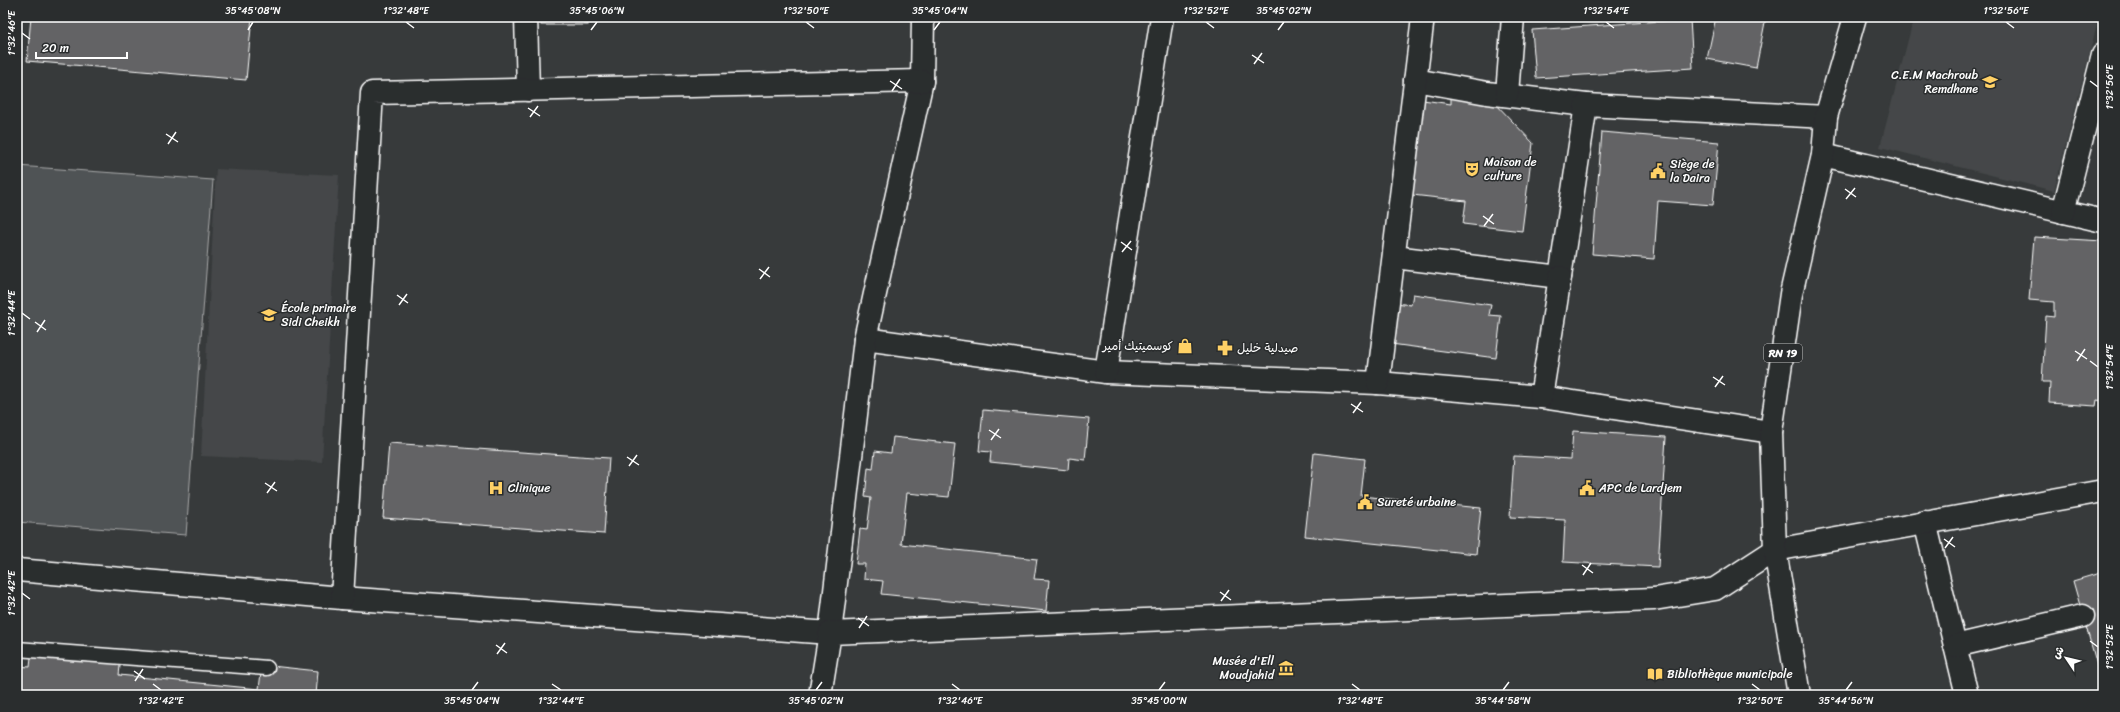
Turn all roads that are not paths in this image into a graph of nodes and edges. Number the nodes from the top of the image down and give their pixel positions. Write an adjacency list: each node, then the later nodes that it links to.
1 (526, 17): 10 (street)
2 (923, 17): 9 (street)
3 (1162, 17): 21 (street)
4 (1423, 17): 8 (street)
5 (1513, 17): 11 (street)
6 (1855, 17): 14 (street, RN 19)
7 (2103, 55): 12 (street)
8 (1415, 80): 11 (street); 18 (street)
9 (922, 81): 10 (street); 20 (street)
10 (528, 90): 29 (street)
11 (1507, 94): 13 (street)
12 (2098, 94): 16 (street)
13 (1586, 105): 14 (street); 19 (street)
14 (1826, 116): 15 (street, RN 19)
15 (1823, 155): 16 (street); 24 (street, RN 19)
16 (2063, 212): 17 (street)
17 (2103, 221)
18 (1394, 257): 19 (street); 22 (street)
19 (1560, 276): 23 (street)
20 (865, 339): 21 (street); 31 (street)
21 (1106, 372): 22 (street)
22 (1378, 383): 23 (street)
23 (1541, 397): 24 (street)
24 (1772, 432): 27 (street, RN 19)
25 (2103, 491): 26 (street)
26 (1925, 522): 27 (street); 32 (street)
27 (1775, 550): 31 (street); 36 (street, RN 19)
28 (17, 570): 29 (street)
29 (342, 598): 31 (street)
30 (2083, 616): 32 (street)
31 (830, 633): 35 (street)
32 (1955, 646): 37 (street)
33 (17, 649): 34 (lane)
34 (267, 668)
35 (820, 695)
36 (1799, 695)
37 (1967, 695)

